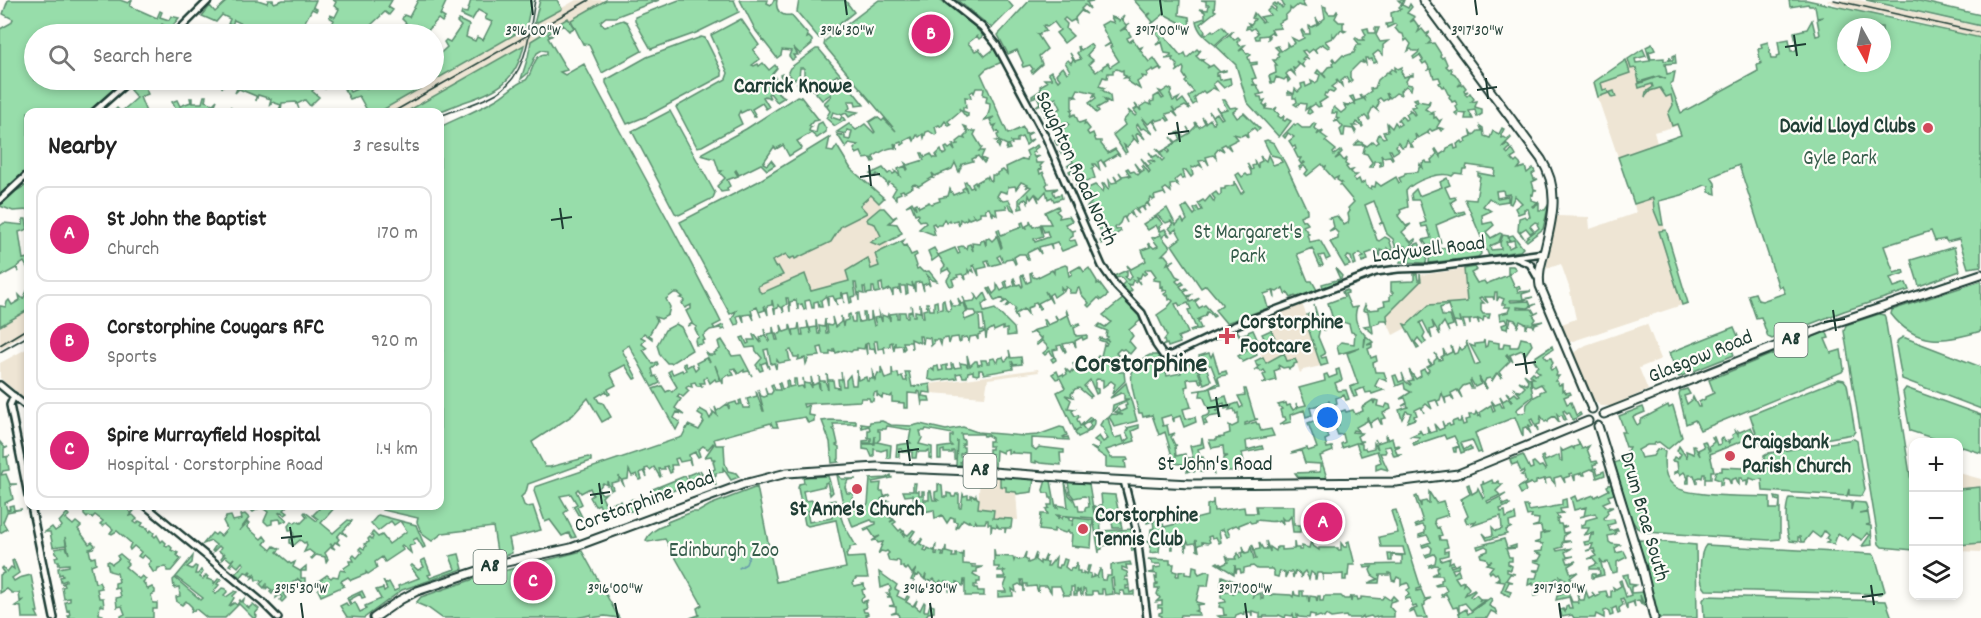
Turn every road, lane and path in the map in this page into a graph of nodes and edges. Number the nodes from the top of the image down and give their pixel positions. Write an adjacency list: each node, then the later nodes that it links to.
1 (209, 0): 4 (street)
2 (948, 0): 13 (street, Saughton Road North)
3 (1423, 0): 9 (main road)
4 (185, 24)
5 (119, 90): 6 (street)
6 (98, 108)
7 (24, 178): 8 (street)
8 (0, 200)
9 (1544, 253): 10 (street, Ladywell Road); 12 (main road)
10 (1513, 257): 12 (street, Ladywell Road); 13 (street, Ladywell Road)
11 (1981, 274): 18 (main road, Glasgow Road / A8)
12 (1539, 281): 17 (main road)
13 (1166, 356)
14 (0, 385): 15 (street)
15 (14, 396): 16 (street); 22 (street)
16 (24, 405)
17 (1592, 410): 18 (main road); 19 (main road)
18 (1604, 414): 20 (main road)
19 (1588, 421): 20 (main road); 23 (main road, St John's Road / A8)
20 (1598, 426): 30 (main road, Drum Brae South)
21 (831, 469): 23 (main road, St John's Road / A8); 28 (main road, Corstorphine Road / A8)
22 (24, 475)
23 (1124, 481): 29 (street)
24 (32, 510): 26 (street)
25 (151, 510): 27 (street)
26 (54, 618)
27 (278, 618)
28 (374, 618)
29 (1147, 618)
30 (1654, 618)

